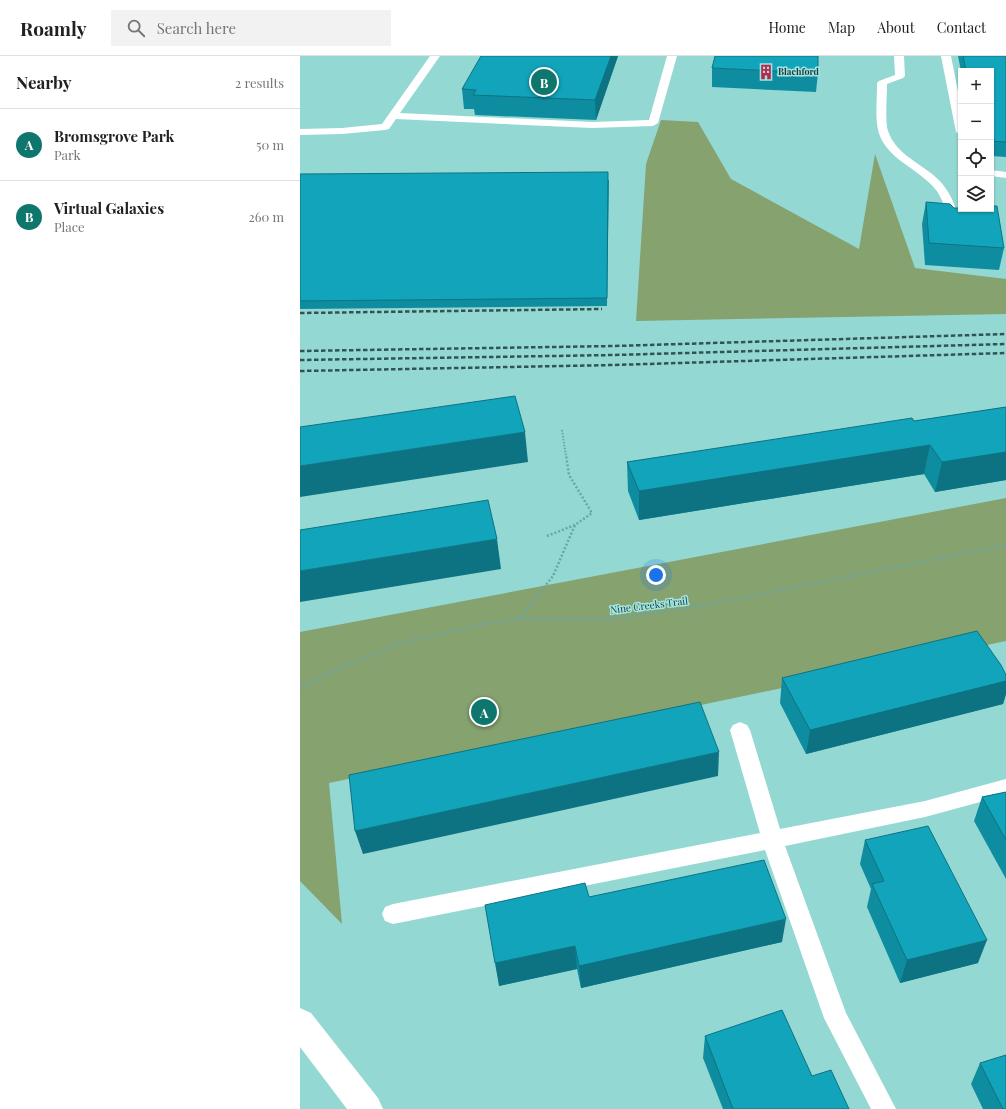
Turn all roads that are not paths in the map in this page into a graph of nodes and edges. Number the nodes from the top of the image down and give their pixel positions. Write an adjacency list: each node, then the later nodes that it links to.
1 (435, 56): 5 (lane)
2 (672, 56): 5 (lane)
3 (899, 56): 10 (lane)
4 (946, 56): 6 (lane)
5 (393, 116): 7 (lane)
6 (958, 117)
7 (300, 132)
8 (994, 173): 9 (lane)
9 (1006, 175)
10 (954, 226)
11 (740, 730): 13 (lane)
12 (1006, 788): 13 (lane)
13 (772, 839): 14 (lane); 17 (lane)
14 (393, 914)
15 (300, 1023): 16 (street)
16 (367, 1109)
17 (884, 1109)

